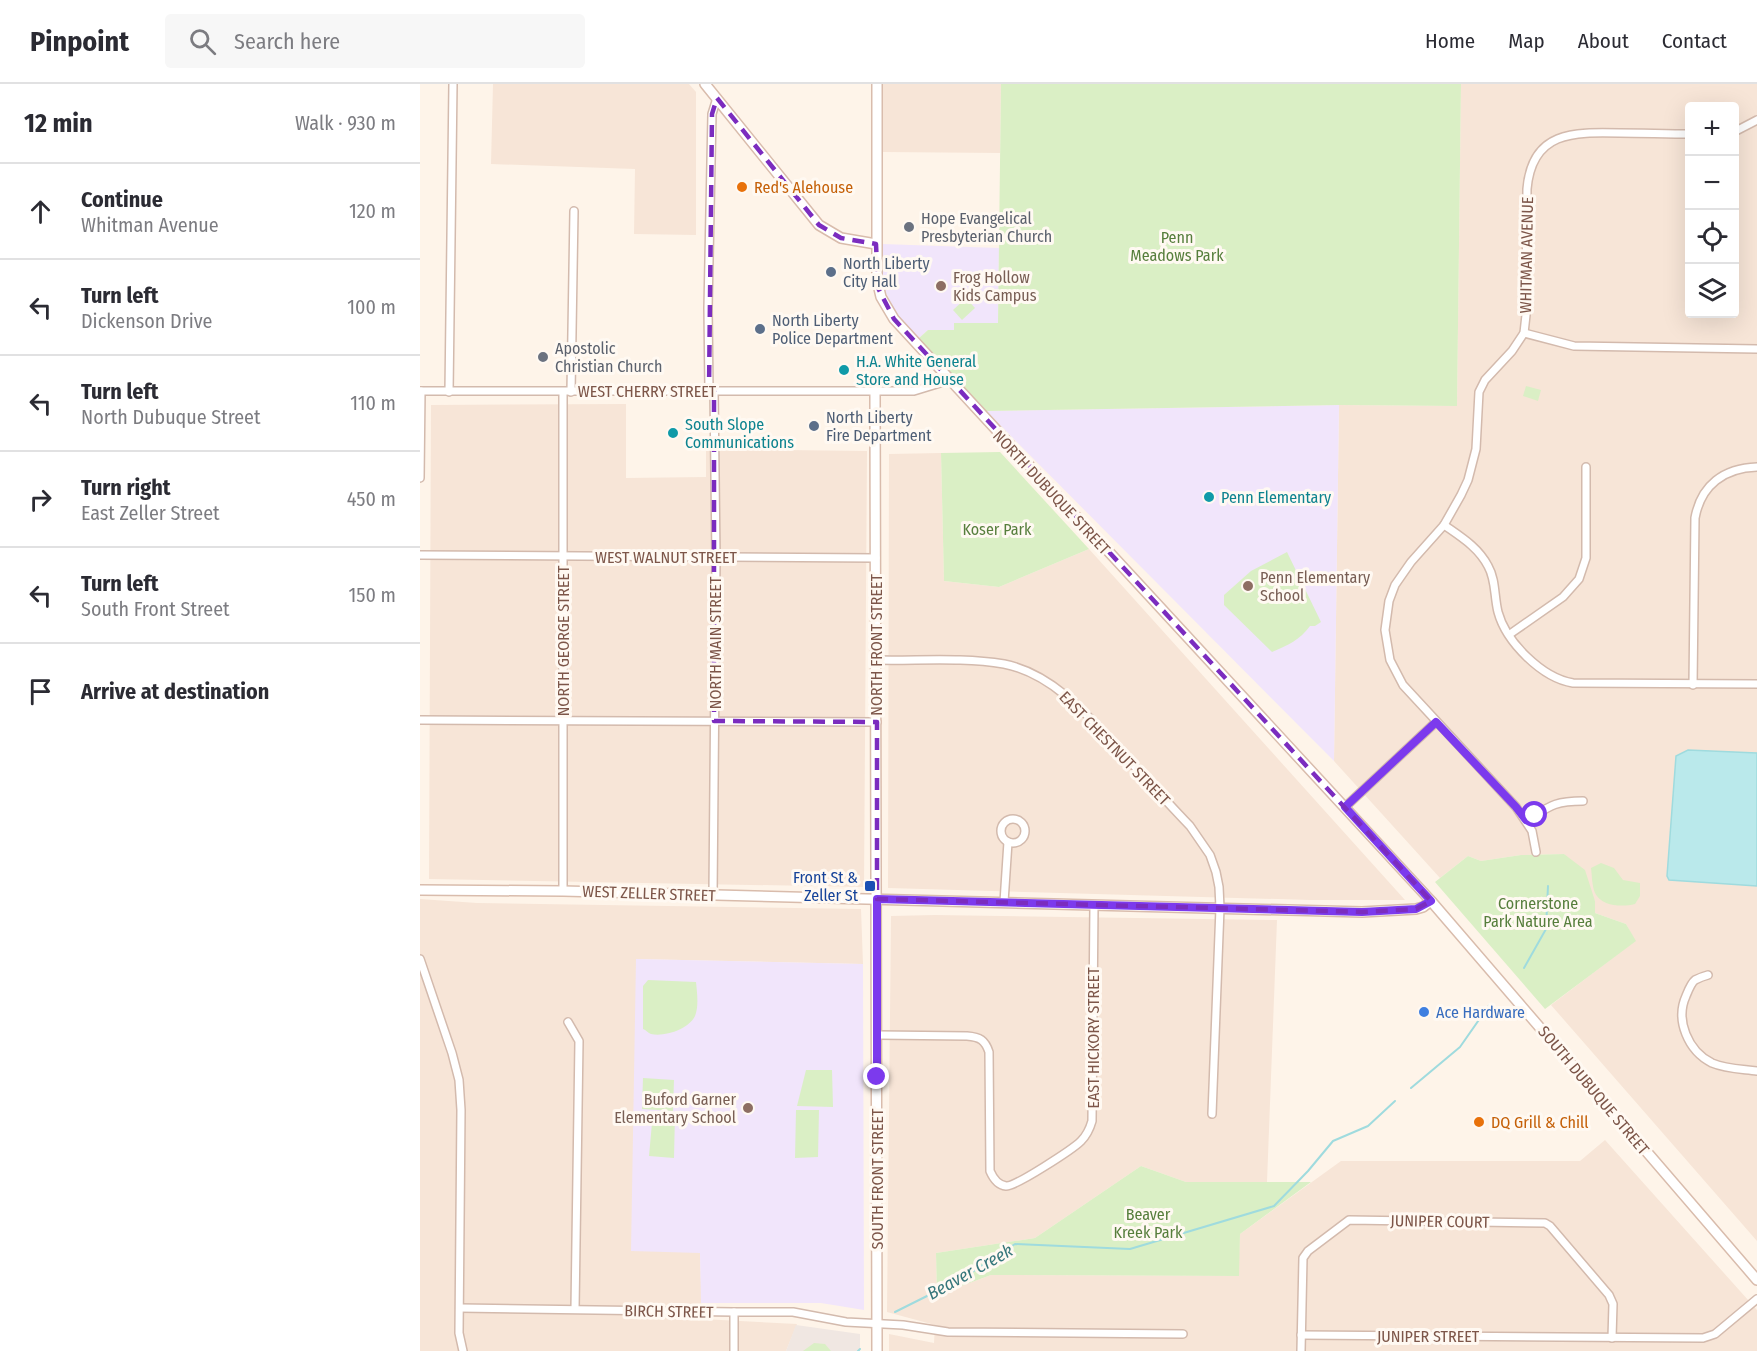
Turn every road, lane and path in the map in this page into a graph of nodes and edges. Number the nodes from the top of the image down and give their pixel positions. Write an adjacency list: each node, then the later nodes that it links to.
1 (453, 84): 16 (street)
2 (705, 84): 4 (street)
3 (877, 84): 9 (street)
4 (717, 98): 9 (street); 14 (street, NORTH MAIN STREET)
5 (1757, 120): 6 (street)
6 (1739, 129)
7 (1685, 134): 10 (street, WHITMAN AVENUE)
8 (574, 211): 17 (street, NORTH GEORGE STREET)
9 (876, 244): 12 (street, NORTH DUBUQUE STREET)
10 (1524, 333): 11 (street); 21 (street, WHITMAN AVENUE)
11 (1757, 349)
12 (950, 380): 15 (street, WEST CHERRY STREET); 36 (street, NORTH DUBUQUE STREET)
13 (421, 391): 16 (street, WEST CHERRY STREET); 20 (street)
14 (712, 391): 15 (street, WEST CHERRY STREET); 17 (street, WEST CHERRY STREET); 24 (street, NORTH MAIN STREET)
15 (875, 391): 25 (street, NORTH FRONT STREET)
16 (449, 392): 17 (street, WEST CHERRY STREET)
17 (567, 392): 23 (street, NORTH GEORGE STREET)
18 (1586, 467): 26 (street)
19 (1757, 467): 29 (street)
20 (420, 478)
21 (1444, 525): 26 (street); 34 (street, WHITMAN AVENUE)
22 (420, 555): 23 (street, WEST WALNUT STREET)
23 (563, 556): 24 (street, WEST WALNUT STREET); 31 (street, NORTH GEORGE STREET)
24 (716, 557): 25 (street, WEST WALNUT STREET); 32 (street, NORTH MAIN STREET)
25 (876, 558): 27 (street, NORTH FRONT STREET)
26 (1510, 634): 29 (street)
27 (876, 660): 33 (street, NORTH FRONT STREET); 47 (street, EAST CHESTNUT STREET)
28 (1757, 684): 29 (street)
29 (1693, 685)
30 (420, 720): 31 (street)
31 (563, 720): 32 (street); 41 (street, NORTH GEORGE STREET)
32 (714, 721): 33 (street); 42 (street, NORTH MAIN STREET)
33 (877, 722): 43 (street, NORTH FRONT STREET)
34 (1436, 722): 36 (street); 37 (street, WHITMAN AVENUE)
35 (1583, 801): 37 (street)
36 (1345, 807): 44 (street, NORTH DUBUQUE STREET)
37 (1526, 820): 39 (street, WHITMAN AVENUE)
38 (1008, 842): 45 (street)
39 (1536, 852)
40 (420, 890): 41 (street, WEST ZELLER STREET)
41 (562, 891): 42 (street, WEST ZELLER STREET)
42 (712, 895): 43 (street, WEST ZELLER STREET)
43 (877, 899): 45 (street, WEST ZELLER STREET); 51 (street, SOUTH FRONT STREET)
44 (1431, 901): 47 (street, WEST ZELLER STREET); 54 (street, SOUTH DUBUQUE STREET)
45 (1004, 902): 46 (street, WEST ZELLER STREET)
46 (1094, 905): 47 (street, WEST ZELLER STREET); 51 (street, EAST HICKORY STREET)
47 (1220, 908): 53 (street, EAST CHESTNUT STREET)
48 (420, 960): 56 (street)
49 (1708, 975): 52 (street)
50 (568, 1022): 57 (street)
51 (878, 1035): 59 (street, SOUTH FRONT STREET)
52 (1757, 1071)
53 (1212, 1114)
54 (1757, 1280)
55 (1757, 1299): 62 (street, JUNIPER STREET)
56 (460, 1308): 57 (street, BIRCH STREET); 63 (street)
57 (575, 1309): 58 (street, BIRCH STREET)
58 (734, 1312): 59 (street, BIRCH STREET); 64 (street)
59 (878, 1323): 60 (street, BIRCH STREET); 65 (street, SOUTH FRONT STREET)
60 (1183, 1334)
61 (1301, 1335): 62 (street, JUNIPER STREET); 62 (street, JUNIPER COURT); 66 (street, JUNIPER COURT)
62 (1612, 1338)
63 (463, 1351)
64 (734, 1351)
65 (877, 1351)
66 (1301, 1351)

